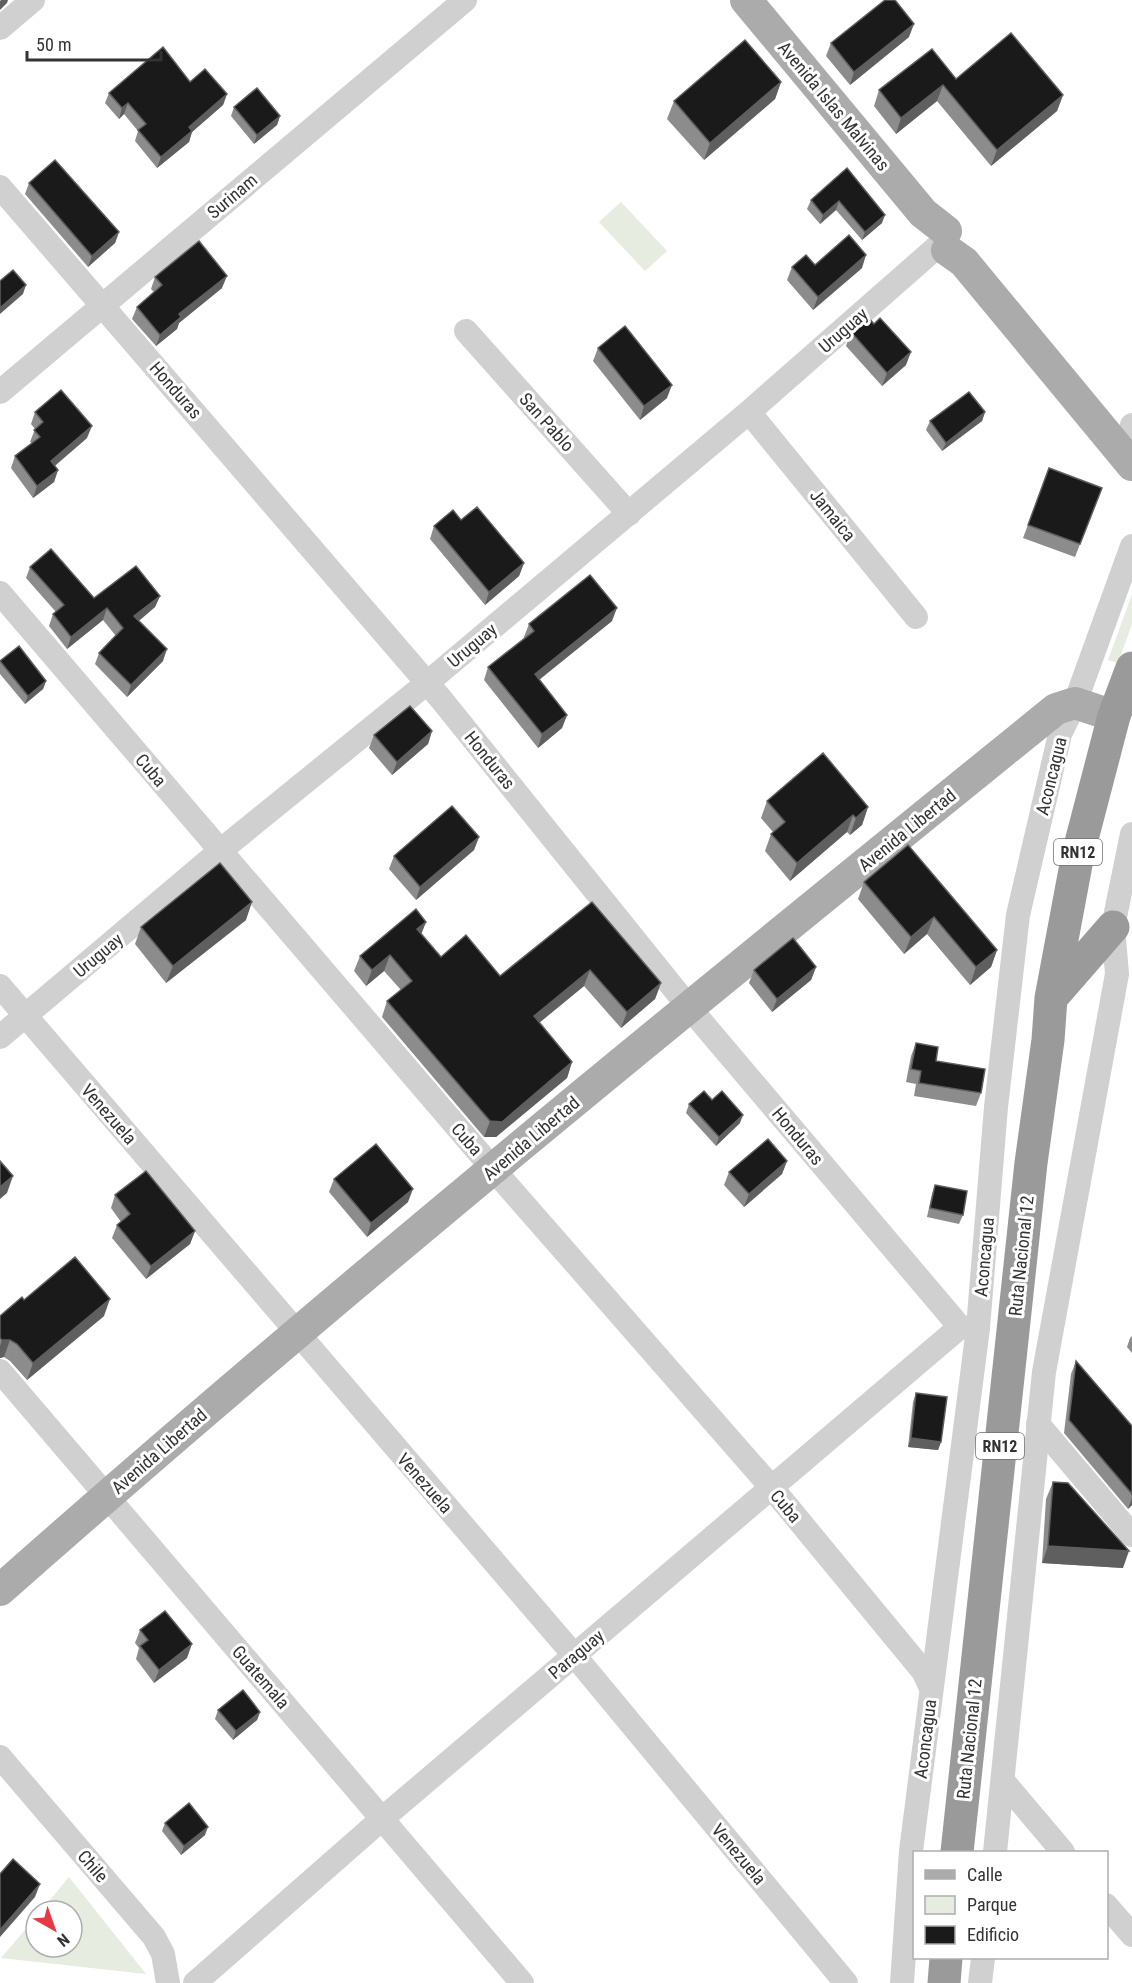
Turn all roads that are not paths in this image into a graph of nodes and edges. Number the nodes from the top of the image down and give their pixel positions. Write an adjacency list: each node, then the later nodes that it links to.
1 (33, 0): 4 (street)
2 (465, 0): 7 (street, Surinam)
3 (746, 0): 6 (main road, Avenida Islas Malvinas)
4 (0, 28)
5 (0, 187): 7 (street, Honduras)
6 (944, 241): 10 (street, Uruguay); 12 (main road, Avenida Islas Malvinas)
7 (103, 305): 9 (street, Surinam); 18 (street, Honduras)
8 (466, 331): 13 (street, San Pablo)
9 (0, 392)
10 (750, 412): 13 (street, Uruguay); 16 (street, Jamaica)
11 (1132, 424): 12 (street)
12 (1128, 459)
13 (628, 514): 18 (street, Uruguay)
14 (1132, 546): 19 (street, Aconcagua)
15 (0, 592): 22 (street, Cuba)
16 (916, 617)
17 (1132, 668): 20 (highway, Ruta Nacional 12 / RN12)
18 (427, 683): 22 (street, Uruguay); 27 (street, Honduras)
19 (1075, 703): 20 (main road); 27 (main road, Avenida Libertad); 31 (street, Aconcagua)
20 (1123, 718): 26 (highway, Ruta Nacional 12 / RN12)
21 (1132, 834): 23 (street)
22 (220, 851): 28 (street, Uruguay); 30 (street, Cuba)
23 (1113, 927): 24 (street); 26 (highway)
24 (1125, 983): 34 (street)
25 (0, 986): 28 (street, Venezuela)
26 (1051, 998): 44 (highway, Ruta Nacional 12 / RN12)
27 (688, 1006): 30 (main road, Avenida Libertad); 31 (street, Honduras)
28 (25, 1016): 29 (street, Uruguay); 32 (street, Venezuela)
29 (0, 1037)
30 (493, 1169): 32 (main road, Avenida Libertad); 35 (street, Cuba)
31 (969, 1327): 35 (street, Paraguay); 40 (street, Aconcagua)
32 (296, 1333): 36 (main road, Avenida Libertad); 39 (street, Venezuela)
33 (0, 1371): 36 (street, Guatemala)
34 (1038, 1425): 37 (street); 42 (street)
35 (772, 1488): 39 (street, Paraguay); 40 (street, Cuba)
36 (106, 1497): 38 (main road, Avenida Libertad); 43 (street, Guatemala)
37 (1132, 1535)
38 (0, 1590)
39 (574, 1655): 43 (street, Paraguay); 54 (street, Venezuela)
40 (931, 1688): 55 (street, Aconcagua)
41 (0, 1757): 51 (street, Chile)
42 (1002, 1781): 45 (street); 46 (street)
43 (383, 1818): 52 (street, Paraguay); 53 (street, Guatemala)
44 (957, 1851)
45 (995, 1851)
46 (1062, 1851)
47 (1108, 1906): 48 (street)
48 (1132, 1935)
49 (946, 1959): 56 (highway)
50 (983, 1959): 57 (street)
51 (168, 1983)
52 (195, 1983)
53 (522, 1983)
54 (846, 1983)
55 (902, 1983)
56 (944, 1983)
57 (980, 1983)

